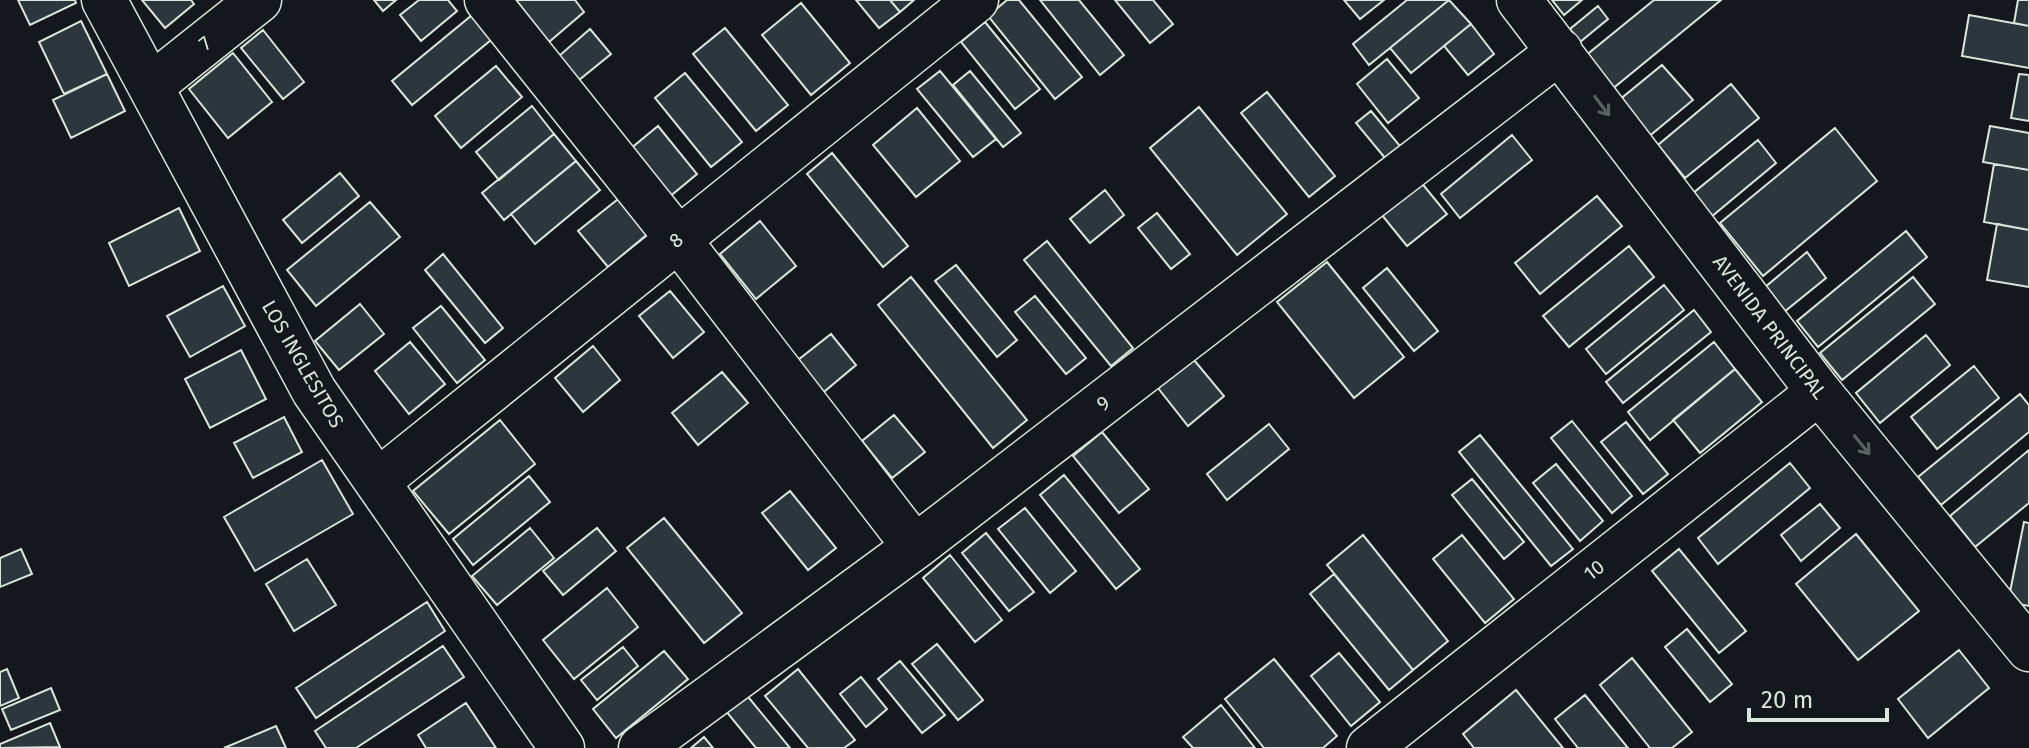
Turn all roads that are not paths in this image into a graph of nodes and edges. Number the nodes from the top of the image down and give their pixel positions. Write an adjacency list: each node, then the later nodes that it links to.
1 (104, 0): 7 (street, LOS INGLESITOS)
2 (259, 0): 7 (street, 7)
3 (487, 0): 8 (street)
4 (976, 0): 8 (street, 8)
5 (1519, 0): 6 (street, AVENIDA PRINCIPAL)
6 (1560, 51): 9 (street, AVENIDA PRINCIPAL, one-way to 9); 11 (street, 9)
7 (151, 86): 10 (street, LOS INGLESITOS)
8 (678, 239): 10 (street, 8); 11 (street)
9 (1819, 392): 12 (street, AVENIDA PRINCIPAL, one-way to 12); 15 (street, 10)
10 (377, 482): 13 (street, LOS INGLESITOS)
11 (915, 547): 14 (street, 9)
12 (2029, 649)
13 (562, 748)
14 (641, 748)
15 (1369, 748)

